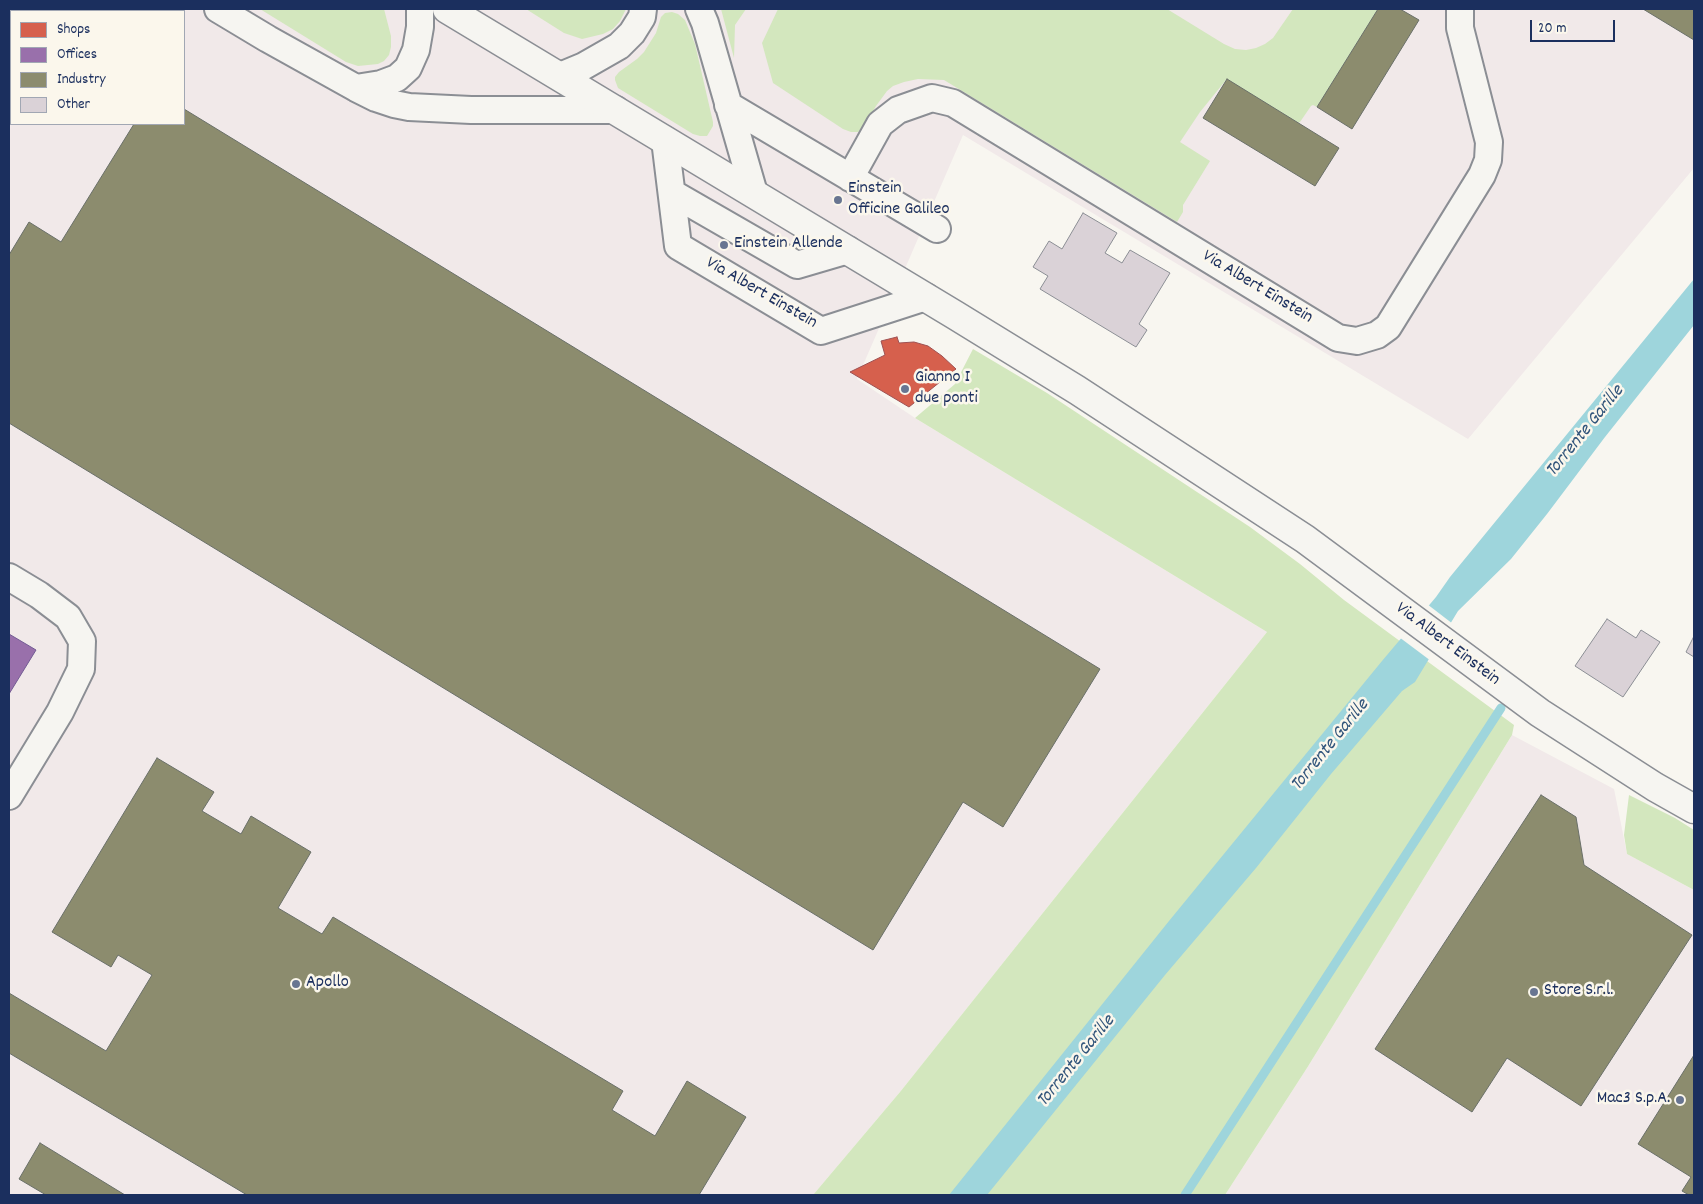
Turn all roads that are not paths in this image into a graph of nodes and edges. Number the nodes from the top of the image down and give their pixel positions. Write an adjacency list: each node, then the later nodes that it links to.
1 (218, 9): 8 (street)
2 (420, 9): 8 (street)
3 (447, 9): 7 (street, Via Albert Einstein)
4 (643, 9): 7 (street)
5 (699, 9): 9 (street)
6 (1460, 9): 12 (street, Via Albert Einstein)
7 (560, 76): 10 (street, Via Albert Einstein)
8 (356, 88): 10 (street)
9 (728, 105): 12 (street); 14 (street)
10 (616, 110): 11 (street, Via Albert Einstein)
11 (666, 140): 13 (street, Via Albert Einstein); 14 (street, Via Albert Einstein)
12 (850, 178): 15 (street)
13 (672, 192): 16 (street); 17 (street, Via Albert Einstein)
14 (754, 194): 16 (street, Via Albert Einstein)
15 (937, 229)
16 (848, 250): 17 (street, Via Albert Einstein)
17 (926, 297): 20 (street, Via Albert Einstein)
18 (9, 577): 19 (street)
19 (9, 796)
20 (1694, 809)

